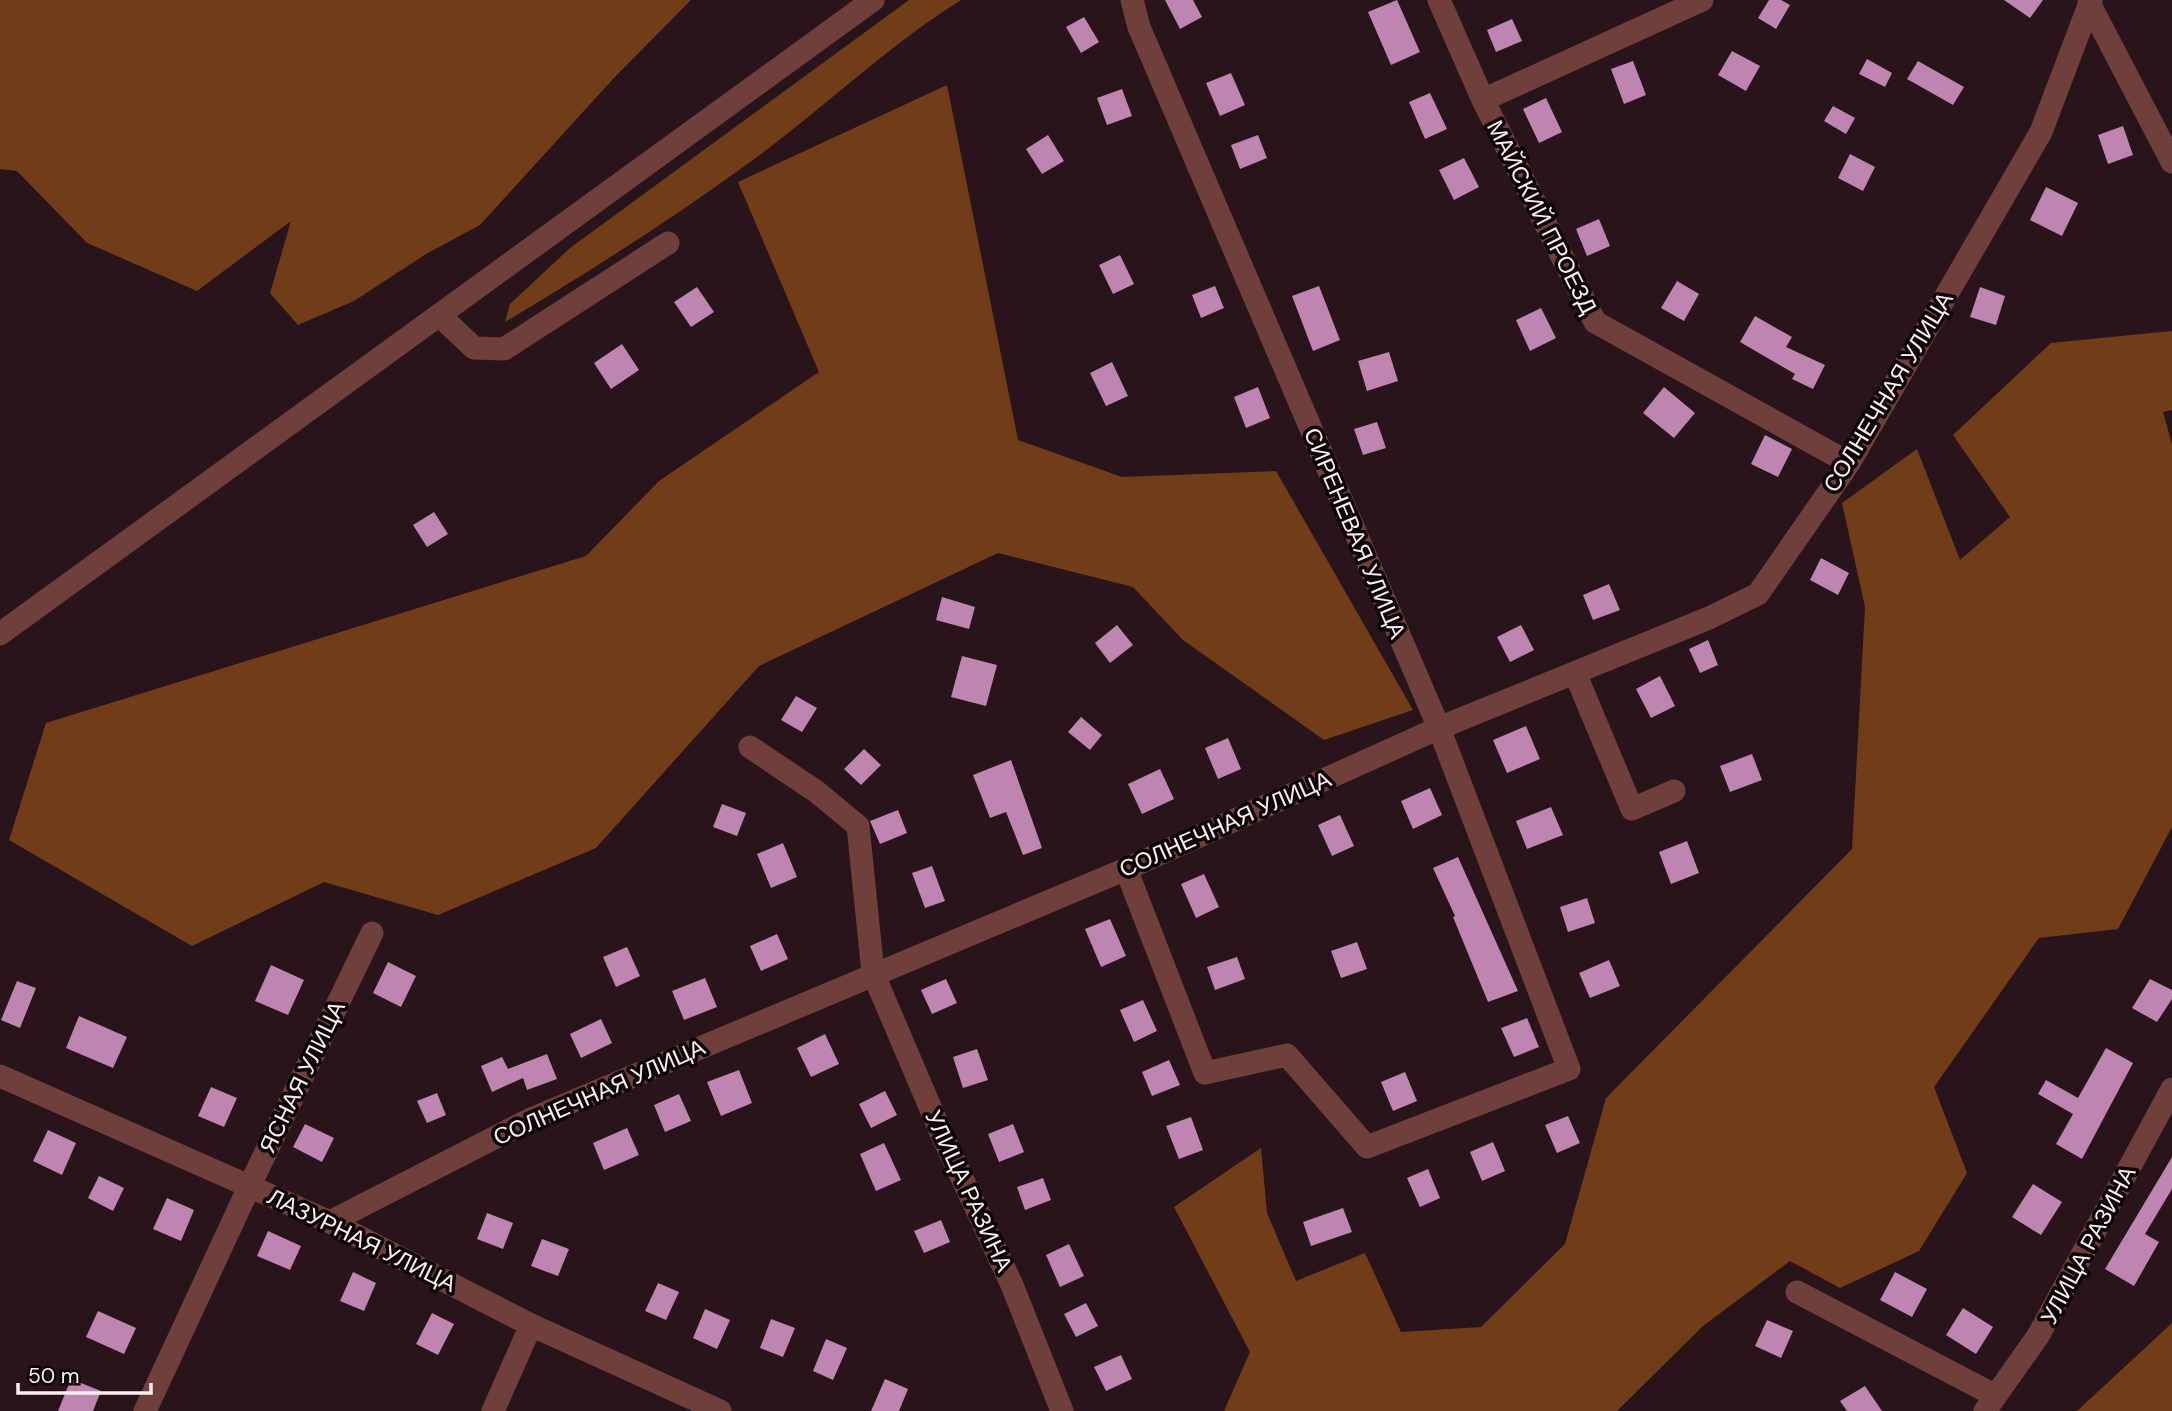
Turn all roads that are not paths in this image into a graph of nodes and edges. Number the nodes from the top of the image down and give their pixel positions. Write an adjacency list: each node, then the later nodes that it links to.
1 (873, 0): 9 (street)
2 (1132, 0): 13 (street, СИРЕНЕВАЯ УЛИЦА)
3 (1439, 0): 6 (street, МАЙСКИЙ ПРОЕЗД)
4 (1702, 0): 6 (street)
5 (2090, 1): 7 (street, СОЛНЕЧНАЯ УЛИЦА); 10 (street, СОЛНЕЧНАЯ УЛИЦА)
6 (1483, 100): 10 (street, МАЙСКИЙ ПРОЕЗД)
7 (2172, 162)
8 (668, 243): 9 (street)
9 (441, 317): 11 (street)
10 (1849, 463): 12 (street, СОЛНЕЧНАЯ УЛИЦА)
11 (0, 634)
12 (1575, 673): 13 (street, СОЛНЕЧНАЯ УЛИЦА); 15 (street)
13 (1439, 729): 16 (street, СОЛНЕЧНАЯ УЛИЦА); 16 (street, СИРЕНЕВАЯ УЛИЦА)
14 (750, 747): 18 (street)
15 (1674, 791)
16 (1125, 869): 18 (street, СОЛНЕЧНАЯ УЛИЦА)
17 (372, 933): 21 (street, ЯСНАЯ УЛИЦА)
18 (873, 973): 22 (street, СОЛНЕЧНАЯ УЛИЦА); 29 (street, УЛИЦА РАЗИНА)
19 (0, 1076): 21 (street, ЛАЗУРНАЯ УЛИЦА)
20 (2172, 1089): 25 (street, УЛИЦА РАЗИНА)
21 (250, 1185): 22 (street, ЛАЗУРНАЯ УЛИЦА); 26 (street, ЯСНАЯ УЛИЦА)
22 (330, 1222): 24 (street, ЛАЗУРНАЯ УЛИЦА)
23 (1797, 1292): 25 (street, УЛИЦА РАЗИНА)
24 (531, 1325): 27 (street); 28 (street, ЛАЗУРНАЯ УЛИЦА)
25 (1990, 1403)
26 (145, 1411)
27 (493, 1411)
28 (720, 1411)
29 (1062, 1411)

